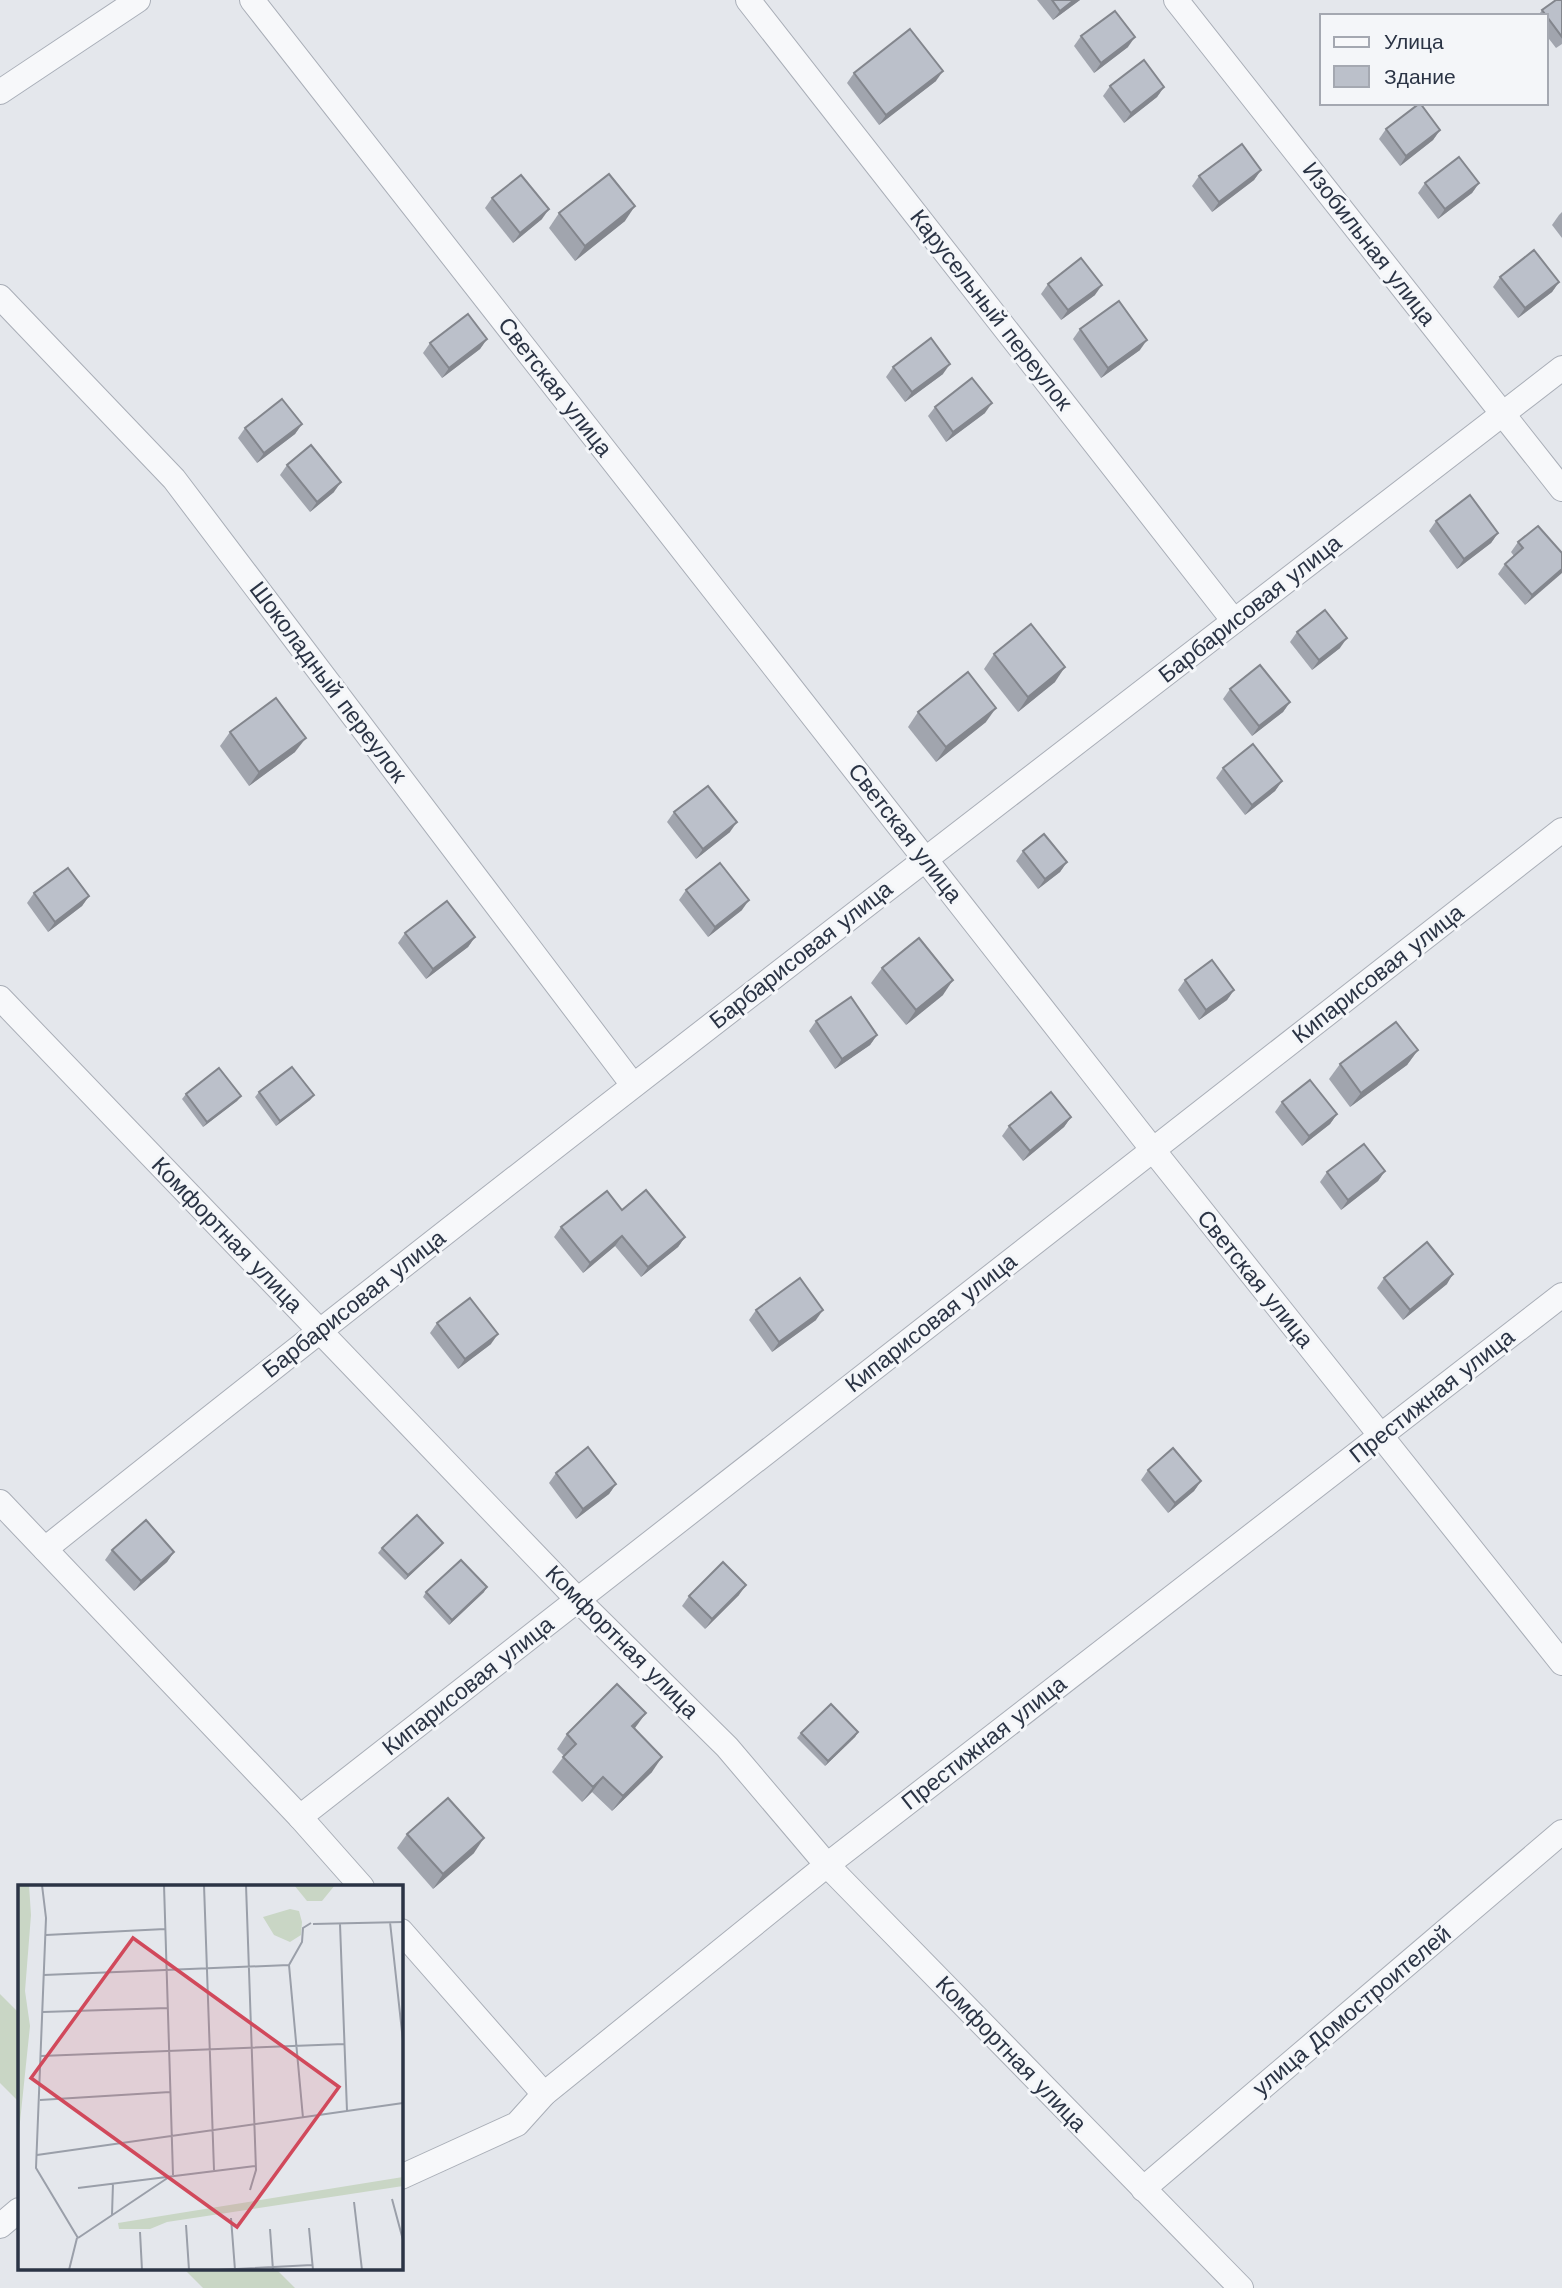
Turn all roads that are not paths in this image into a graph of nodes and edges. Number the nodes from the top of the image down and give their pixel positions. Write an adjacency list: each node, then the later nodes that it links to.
1 (138, 0): 5 (street)
2 (252, 0): 12 (street, Светская улица)
3 (748, 0): 10 (street, Карусельный переулок)
4 (1176, 0): 8 (street, Изобильная улица)
5 (0, 92)
6 (0, 297): 14 (street, Шоколадный переулок)
7 (1562, 368): 8 (street, Барбарисовая улица)
8 (1503, 414): 9 (street, Изобильная улица); 10 (street, Барбарисовая улица)
9 (1562, 489)
10 (1234, 621): 12 (street, Барбарисовая улица)
11 (1562, 830): 15 (street, Кипарисовая улица)
12 (925, 858): 14 (street, Барбарисовая улица); 15 (street, Светская улица)
13 (0, 998): 17 (street, Комфортная улица)
14 (634, 1085): 17 (street, Барбарисовая улица)
15 (1153, 1150): 18 (street, Светская улица); 22 (street, Кипарисовая улица)
16 (1562, 1295): 18 (street, Престижная улица)
17 (319, 1330): 21 (street, Барбарисовая улица); 22 (street, Комфортная улица)
18 (1381, 1435): 23 (street, Светская улица); 26 (street, Престижная улица)
19 (0, 1502): 21 (street)
20 (0, 1526): 21 (street)
21 (41, 1544): 24 (street)
22 (578, 1600): 24 (street, Кипарисовая улица); 26 (street, Комфортная улица)
23 (1562, 1663)
24 (300, 1817): 27 (street)
25 (1562, 1832): 31 (street, улица Домостроителей)
26 (828, 1865): 29 (street, Престижная улица); 31 (street, Комфортная улица)
27 (360, 1885)
28 (402, 1932): 29 (street)
29 (544, 2094): 30 (street, Престижная улица)
30 (402, 2177)
31 (1143, 2189): 34 (street, Комфортная улица)
32 (18, 2211): 33 (street)
33 (0, 2226)
34 (1241, 2288)

